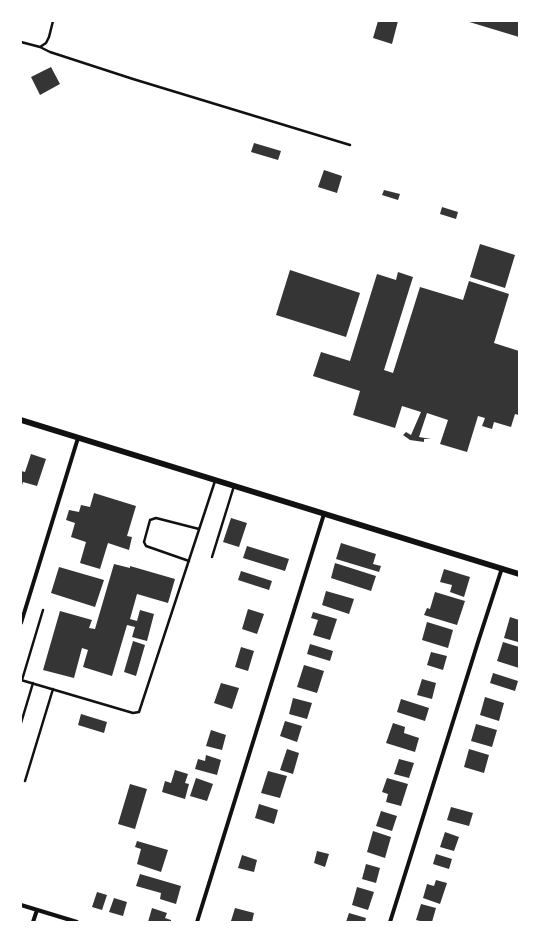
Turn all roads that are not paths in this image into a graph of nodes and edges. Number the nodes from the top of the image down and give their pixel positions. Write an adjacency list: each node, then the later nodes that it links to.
1 (53, 21): 3 (lane)
2 (21, 42): 3 (lane)
3 (40, 47): 4 (lane)
4 (350, 145)
5 (21, 420): 6 (street)
6 (78, 438): 7 (street); 16 (street)
7 (215, 480): 8 (street); 10 (lane)
8 (234, 486): 9 (street); 11 (lane)
9 (324, 514): 13 (street); 26 (street)
10 (199, 529): 12 (lane); 12 (lane)
11 (212, 557)
12 (189, 561): 19 (lane)
13 (502, 568): 14 (street); 27 (street)
14 (519, 574)
15 (43, 610): 17 (lane)
16 (21, 623)
17 (22, 680): 18 (lane)
18 (33, 683): 19 (lane); 20 (lane)
19 (53, 689): 21 (lane)
20 (21, 723)
21 (25, 781)
22 (21, 905): 23 (street)
23 (37, 910): 24 (street); 25 (street)
24 (33, 922)
25 (77, 922)
26 (197, 922)
27 (390, 922)

